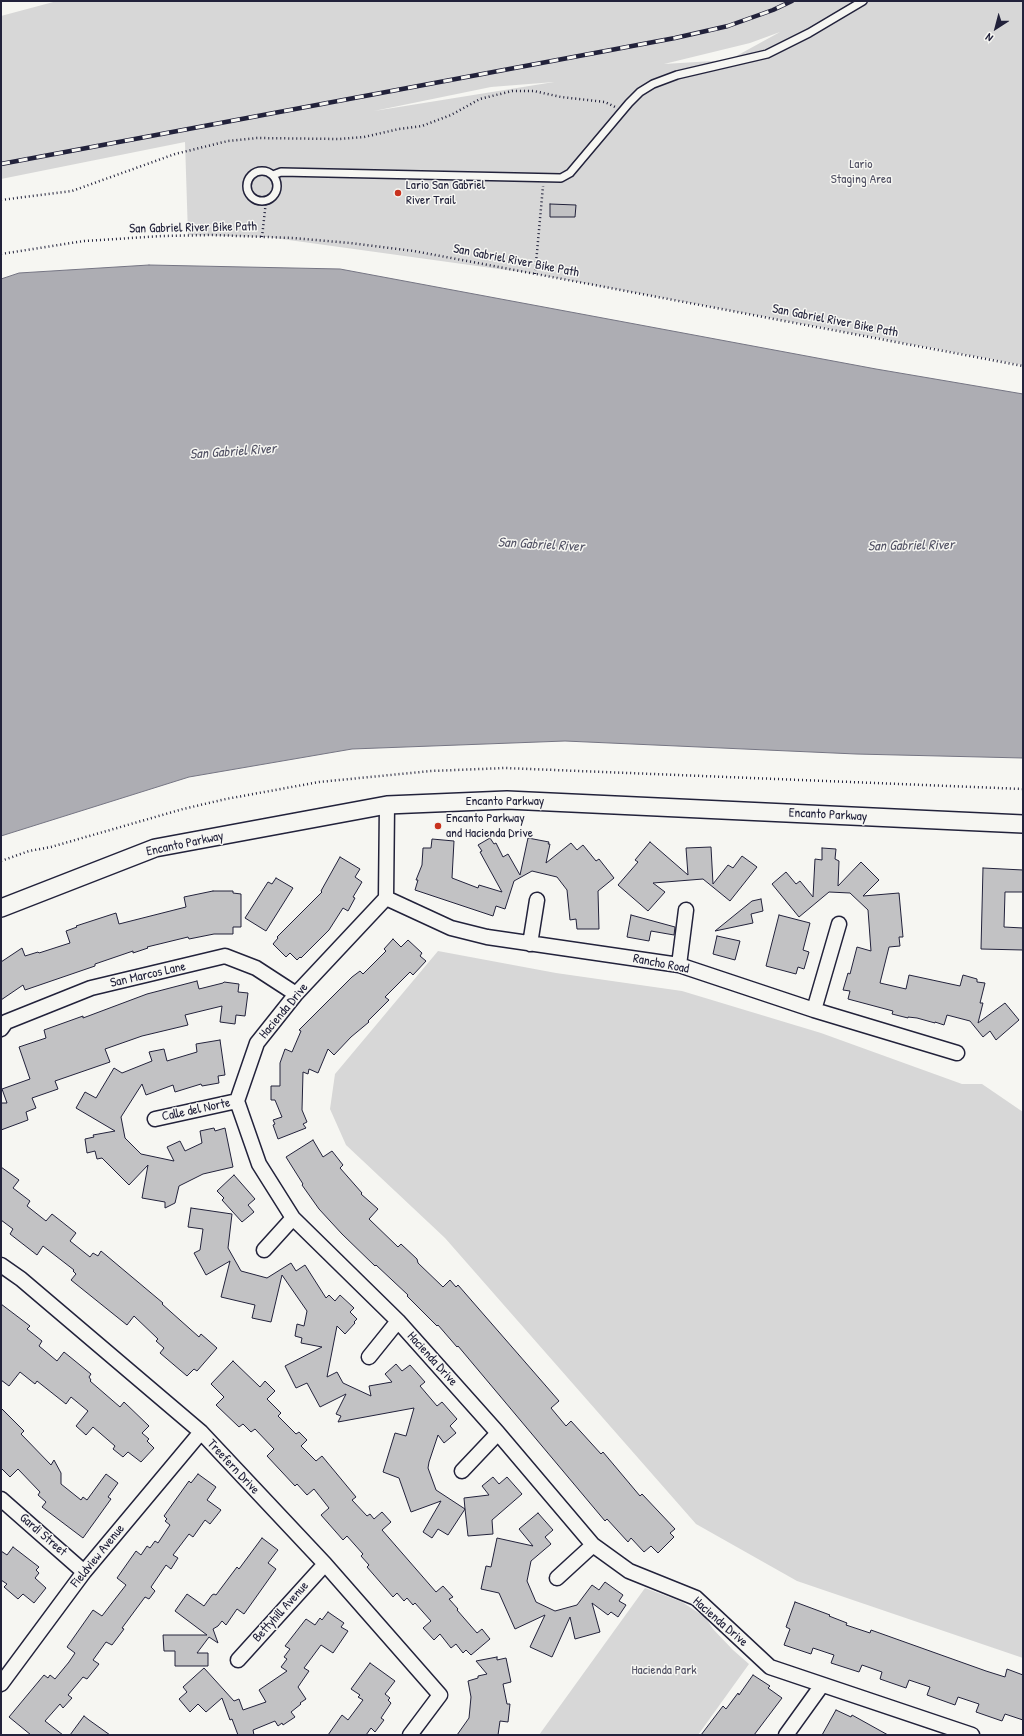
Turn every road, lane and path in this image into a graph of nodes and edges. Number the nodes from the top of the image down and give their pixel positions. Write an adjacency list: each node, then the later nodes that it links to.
1 (863, 1): 2 (lane)
2 (622, 111): 4 (lane); 5 (path)
3 (273, 175): 4 (lane); 6 (lane); 6 (lane)
4 (544, 178): 9 (path)
5 (1, 200)
6 (266, 201): 7 (path)
7 (262, 237): 8 (path, San Gabriel River Bike Path); 9 (path, San Gabriel River Bike Path)
8 (1, 254)
9 (535, 274): 10 (path, San Gabriel River Bike Path)
10 (1023, 366)
11 (387, 806): 12 (street, Encanto Parkway); 13 (street); 15 (street, Encanto Parkway)
12 (1023, 824)
13 (386, 898): 18 (street, Rancho Road); 20 (street, Hacienda Drive)
14 (537, 900): 18 (street)
15 (1, 908)
16 (686, 910): 19 (street)
17 (839, 924): 21 (street)
18 (530, 944): 19 (street, Rancho Road)
19 (679, 965): 21 (street, Rancho Road)
20 (296, 994): 22 (street, San Marcos Lane); 24 (street, Hacienda Drive)
21 (814, 1010): 23 (street, Rancho Road)
22 (1, 1029)
23 (957, 1052)
24 (238, 1101): 25 (street, Calle del Norte); 26 (street, Hacienda Drive)
25 (155, 1119)
26 (293, 1218): 27 (street); 29 (street, Hacienda Drive)
27 (264, 1250)
28 (1, 1265): 31 (street, Treefern Drive)
29 (398, 1321): 30 (street); 32 (street, Hacienda Drive)
30 (369, 1357)
31 (201, 1432): 36 (street, Treefern Drive); 37 (street, Fieldview Avenue)
32 (498, 1433): 33 (street); 35 (street, Hacienda Drive)
33 (462, 1471)
34 (1, 1499): 37 (street, Gardi Street)
35 (593, 1545): 38 (street); 41 (street, Hacienda Drive)
36 (325, 1564): 39 (street, Bettyhill Avenue); 43 (street, Treefern Drive)
37 (84, 1572): 40 (street, Fieldview Avenue)
38 (557, 1578)
39 (238, 1660)
40 (1, 1684)
41 (822, 1685): 42 (street, Hacienda Drive); 44 (street)
42 (963, 1734)
43 (410, 1735)
44 (786, 1735)

